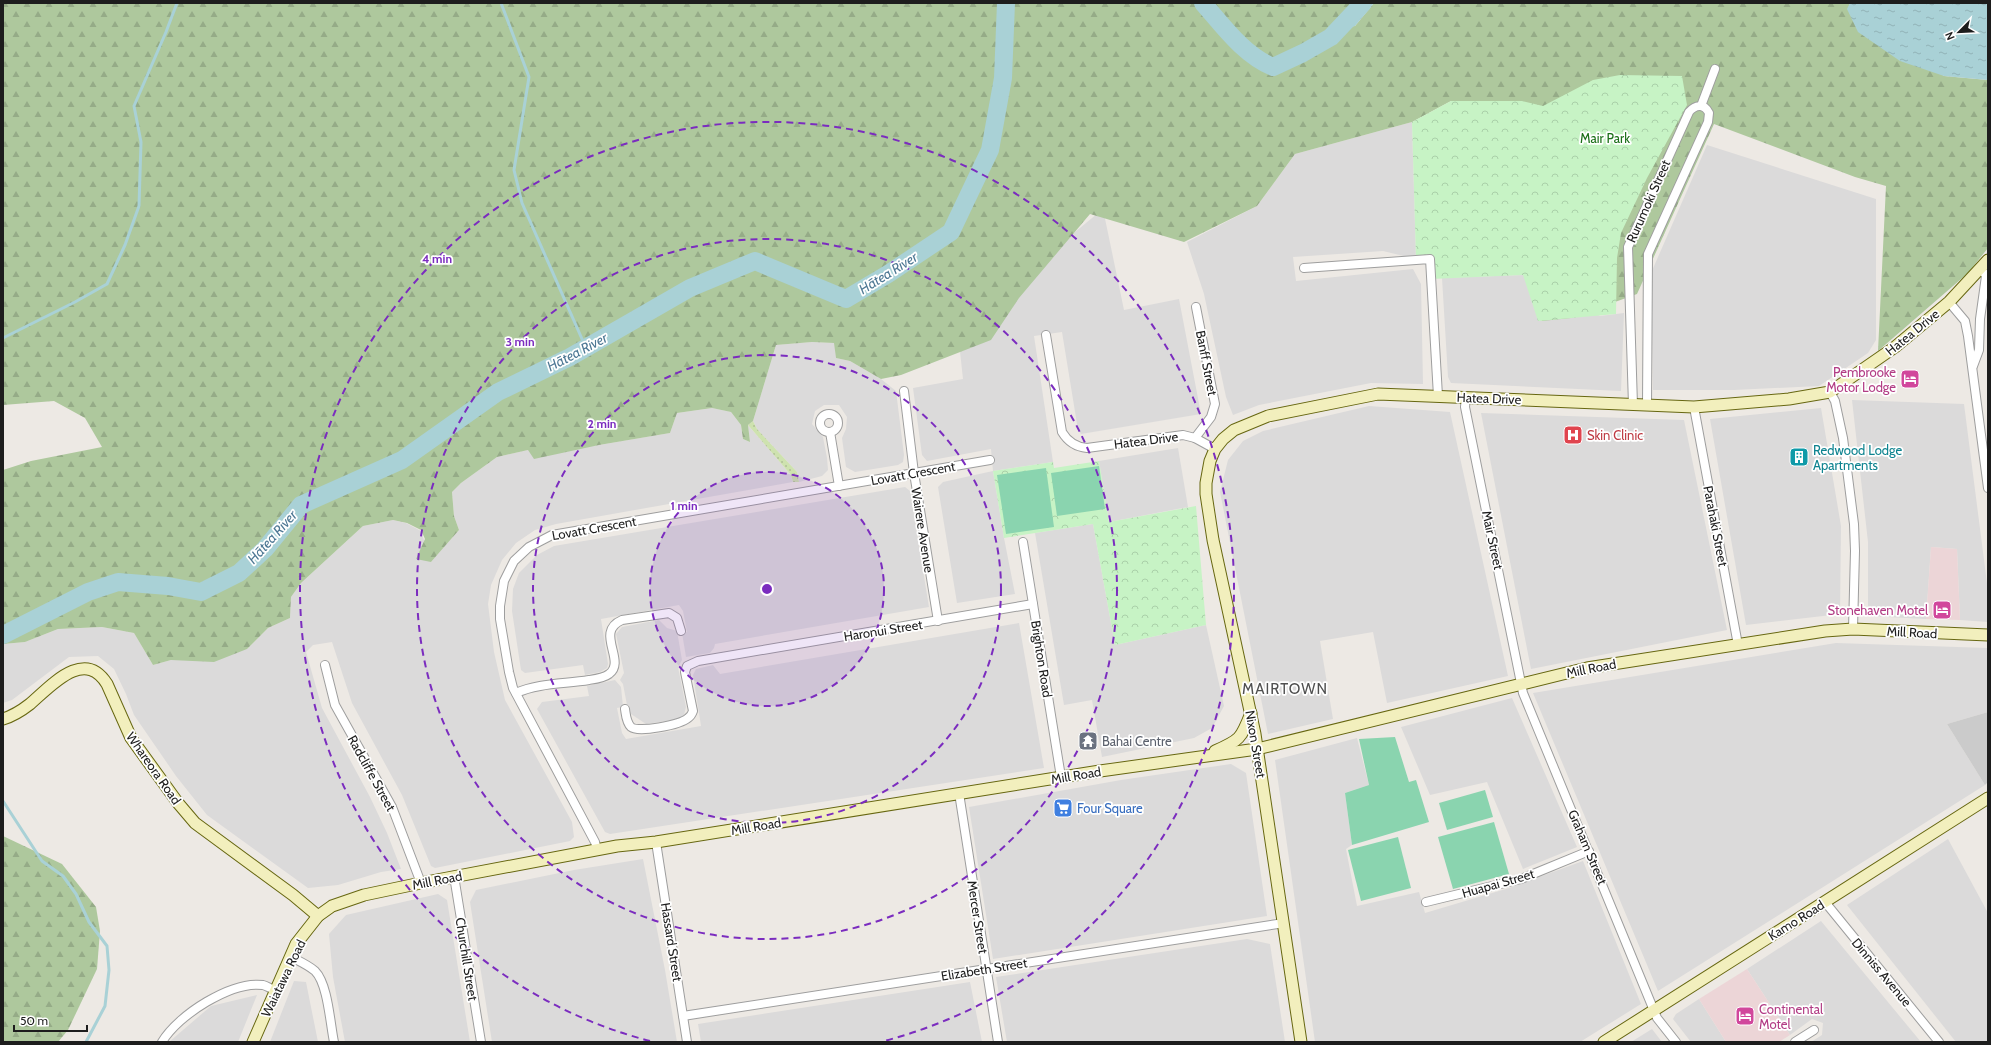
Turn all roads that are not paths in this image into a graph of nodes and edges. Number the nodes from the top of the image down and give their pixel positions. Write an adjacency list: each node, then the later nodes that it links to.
1 (1715, 69): 2 (street)
2 (1701, 106): 13 (street, Rurumoki Street); 14 (street, Rurumoki Street)
3 (1984, 264): 5 (main road, Hatea Drive); 8 (street)
4 (1304, 268): 11 (street)
5 (1949, 302): 8 (street); 10 (main road, Hatea Drive)
6 (1196, 307): 17 (street, Banff Street)
7 (1046, 336): 17 (street, Hatea Drive)
8 (1973, 367): 22 (street)
9 (904, 392): 20 (street, Wairere Avenue)
10 (1830, 392): 15 (main road, Hatea Drive); 26 (street)
11 (1438, 396): 12 (main road, Hatea Drive); 18 (main road, Hatea Drive)
12 (1466, 397): 13 (main road, Hatea Drive); 31 (street, Mair Street)
13 (1633, 404): 14 (main road, Hatea Drive)
14 (1647, 405): 15 (main road, Hatea Drive)
15 (1694, 407): 29 (street, Parahaki Street)
16 (830, 432): 21 (street)
17 (1195, 438): 18 (street, Hatea Drive)
18 (1215, 449): 34 (main road, Nixon Street)
19 (990, 460): 20 (street, Lovatt Crescent)
20 (914, 473): 21 (street, Lovatt Crescent); 25 (street, Wairere Avenue)
21 (839, 486): 32 (street, Lovatt Crescent)
22 (1988, 488)
23 (1023, 542): 24 (street, Brighton Road)
24 (1033, 604): 25 (street, Haronui Street); 38 (street, Brighton Road)
25 (938, 621): 33 (street, Haronui Street)
26 (1853, 629): 28 (main road, Mill Road); 29 (main road, Mill Road)
27 (681, 631): 32 (street)
28 (1988, 635)
29 (1738, 645): 31 (main road, Mill Road)
30 (324, 664): 45 (street, Radcliffe Street)
31 (1522, 683): 36 (main road, Mill Road); 43 (street, Graham Street)
32 (516, 693): 42 (street, Lovatt Crescent)
33 (625, 709)
34 (1250, 713): 36 (main road, Nixon Street); 37 (main road, Mill Road)
35 (3, 719): 48 (main road, Whareora Road)
36 (1258, 749): 37 (main road, Mill Road); 49 (main road, Nixon Street)
37 (1201, 757): 38 (main road, Mill Road)
38 (1061, 777): 39 (main road, Mill Road)
39 (959, 793): 41 (main road, Mill Road); 51 (street, Mercer Street)
40 (1988, 798): 47 (main road, Kamo Road)
41 (656, 842): 42 (main road, Mill Road); 54 (street, Hassard Street)
42 (597, 849): 44 (main road, Mill Road)
43 (1590, 850): 46 (street, Huapai Street); 53 (street, Graham Street)
44 (454, 876): 45 (main road, Mill Road); 59 (street, Churchill Street)
45 (421, 883): 48 (main road, Mill Road)
46 (1426, 902)
47 (1825, 902): 53 (main road, Kamo Road); 66 (street, Dinniss Avenue)
48 (318, 916): 50 (main road, Waiatawa Road)
49 (1284, 923): 51 (street, Elizabeth Street); 62 (main road, Nixon Street)
50 (291, 957): 52 (main road, Waiatawa Road); 58 (street)
51 (986, 969): 54 (street, Elizabeth Street); 61 (street, Mercer Street)
52 (275, 990): 56 (street); 57 (main road, Waiatawa Road)
53 (1654, 1010): 63 (main road, Kamo Road); 64 (street, Graham Street)
54 (683, 1016): 60 (street, Hassard Street)
55 (1814, 1030): 65 (street)
56 (162, 1042)
57 (253, 1042)
58 (334, 1042)
59 (481, 1042)
60 (687, 1042)
61 (998, 1042)
62 (1301, 1042)
63 (1604, 1042)
64 (1676, 1042)
65 (1795, 1042)
66 (1939, 1042)

